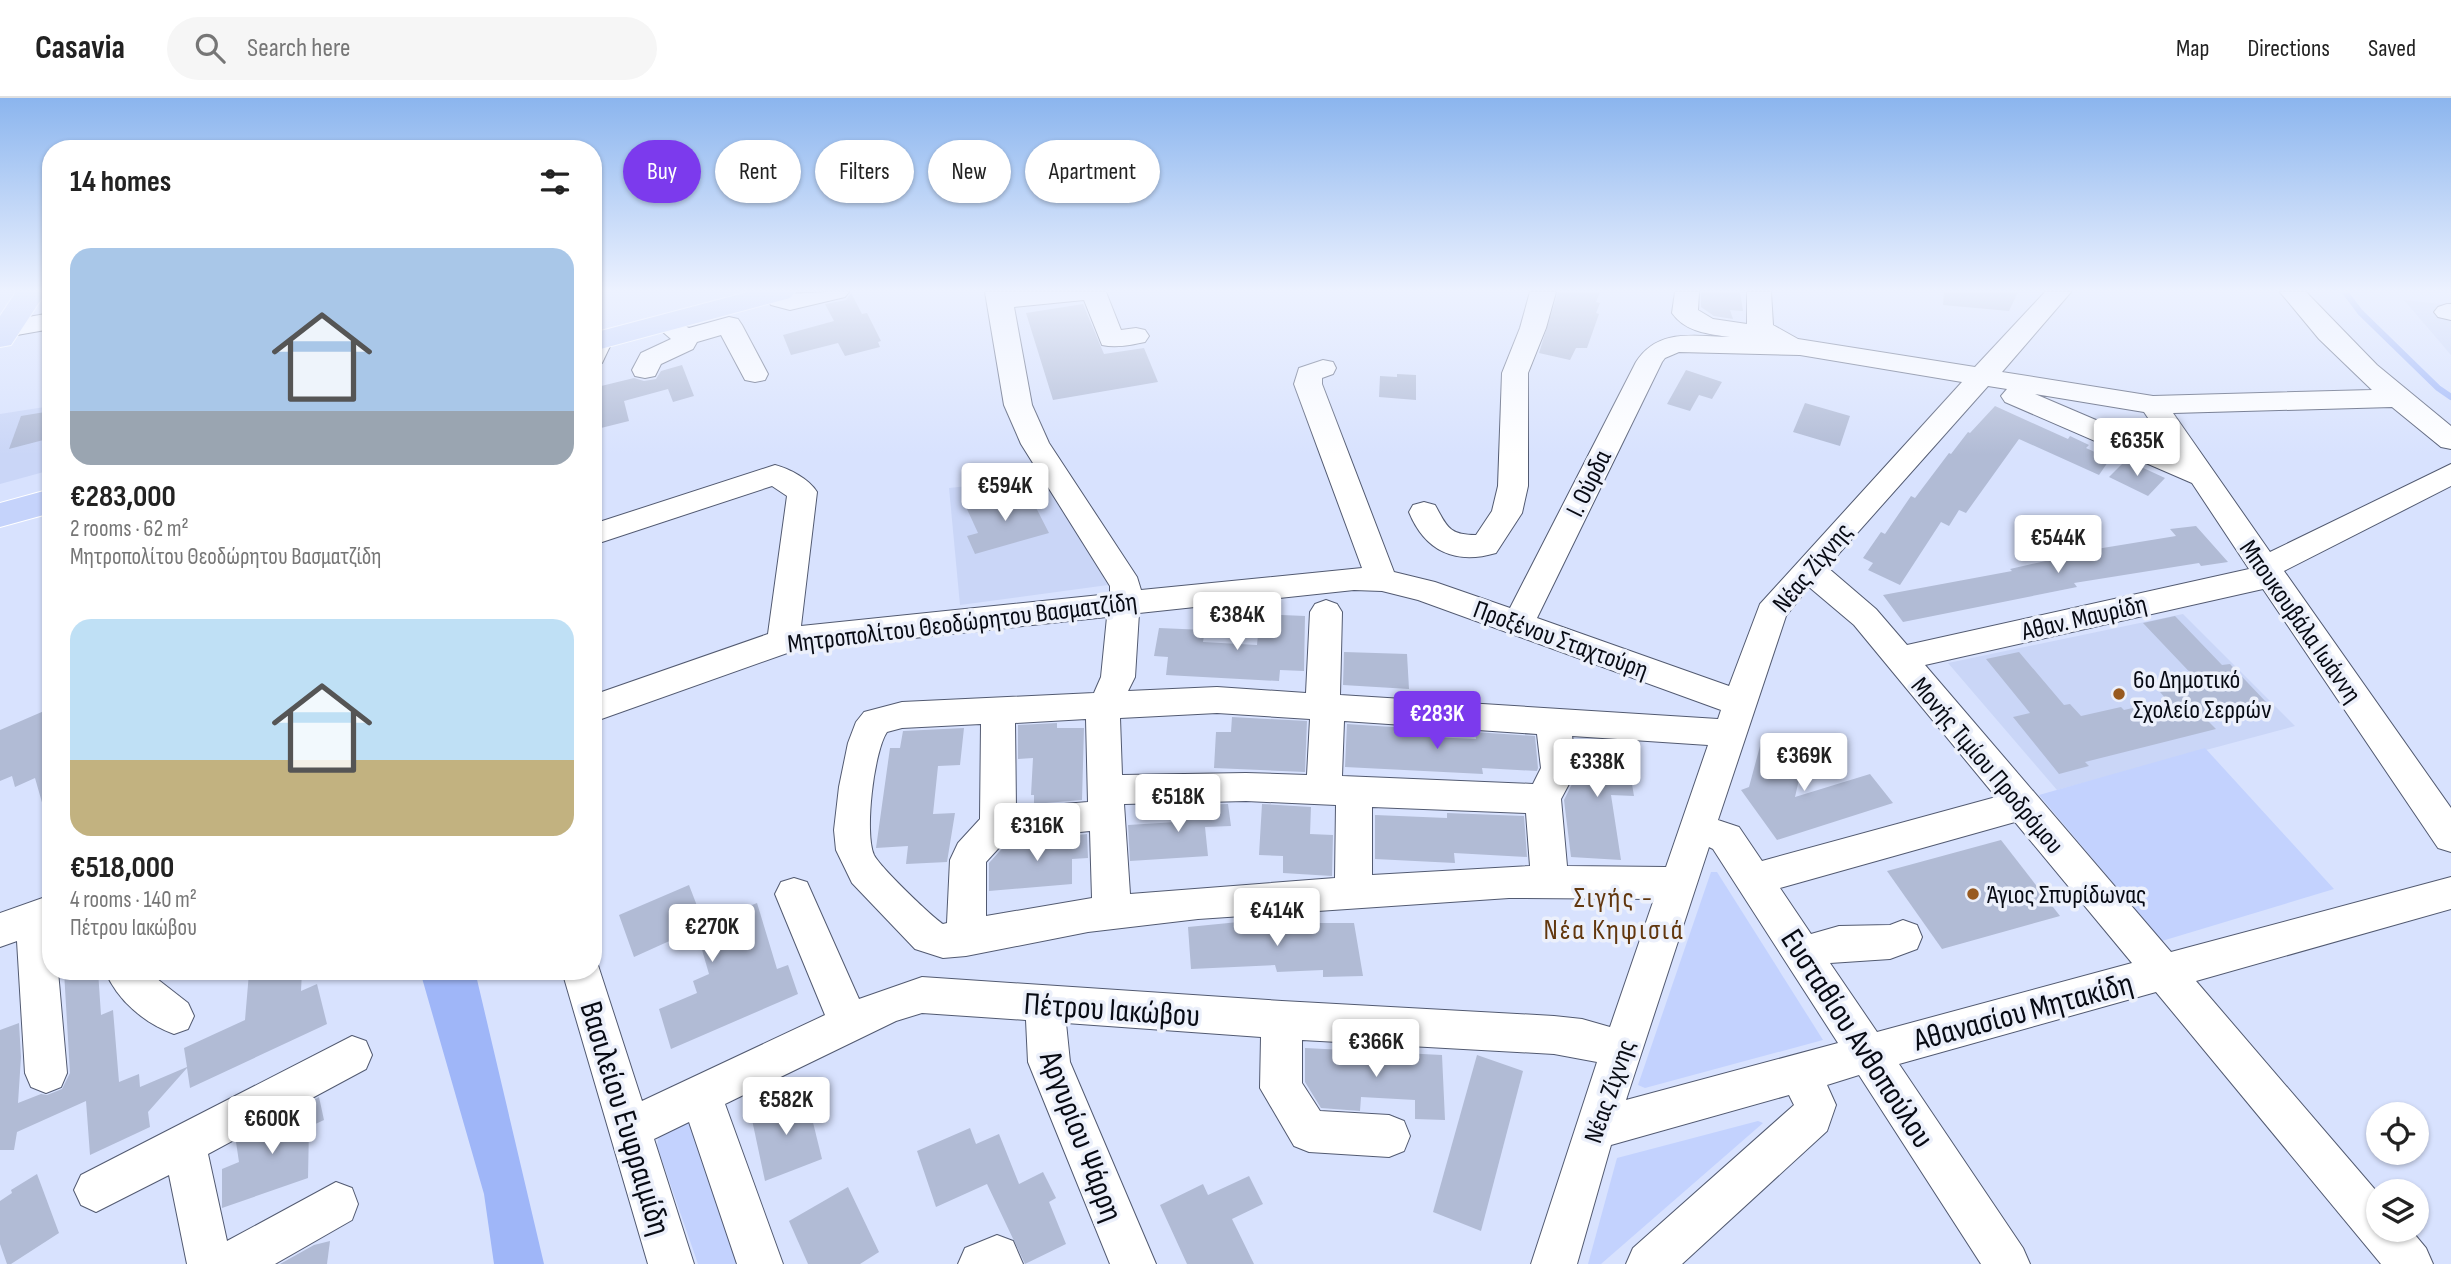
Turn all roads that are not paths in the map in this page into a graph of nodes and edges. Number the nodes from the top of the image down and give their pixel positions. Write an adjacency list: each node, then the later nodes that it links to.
1 (679, 346): 13 (street)
2 (745, 346): 14 (street)
3 (1013, 346): 17 (street)
4 (1024, 346): 11 (street)
5 (1526, 346): 25 (street)
6 (1674, 346): 33 (street, Ι. Ούρδα)
7 (1778, 346): 10 (street, Ι. Ούρδα)
8 (2016, 346): 15 (street, Νέας Ζίχνης)
9 (2342, 346): 16 (street)
10 (1800, 347): 15 (street)
11 (1030, 366)
12 (1323, 368): 30 (street)
13 (645, 370)
14 (755, 374)
15 (1990, 379): 18 (street); 21 (street); 28 (street, Νέας Ζίχνης)
16 (2397, 398): 18 (street); 19 (street)
17 (1018, 405): 31 (street)
18 (2153, 405): 21 (street, Μπουκουβάλα Ιωάννη)
19 (2451, 440)
20 (2451, 474): 29 (street, Αθαν. Μαυρίδη)
21 (2202, 476): 29 (street, Μπουκουβάλα Ιωάννη)
22 (42, 485): 23 (main road)
23 (0, 497)
24 (42, 503): 26 (main road)
25 (1424, 512)
26 (0, 515)
27 (602, 532): 34 (street)
28 (1807, 569): 35 (street, Μονής Τιμίου Προδρόμου); 40 (street, Νέας Ζίχνης)
29 (2267, 572): 35 (street, Αθαν. Μαυρίδη); 48 (street, Μπουκουβάλα Ιωάννη)
30 (1382, 580): 31 (street, Μητροπολίτου Θεοδώρητου Βασματζίδη); 33 (street, Προξένου Σταχτούρη)
31 (1126, 602): 34 (street, Μητροπολίτου Θεοδώρητου Βασματζίδη); 36 (street)
32 (1326, 612): 38 (street)
33 (1518, 624): 40 (street, Προξένου Σταχτούρη)
34 (783, 641): 37 (street, Μητροπολίτου Θεοδώρητου Βασματζίδη)
35 (1899, 659): 45 (street, Μονής Τιμίου Προδρόμου)
36 (1107, 704): 38 (street); 39 (street); 44 (street)
37 (602, 706)
38 (1325, 709): 41 (street); 42 (street)
39 (998, 710): 46 (street); 58 (street)
40 (1734, 718): 41 (street); 47 (street, Νέας Ζίχνης)
41 (1553, 722): 43 (street)
42 (1339, 789): 43 (street); 44 (street); 52 (street)
43 (1543, 799): 50 (street)
44 (1105, 802): 46 (street); 55 (street)
45 (2022, 804): 49 (street); 60 (street, Μονής Τιμίου Προδρόμου)
46 (997, 825): 58 (street)
47 (1697, 828): 49 (street, Ευσταθίου Ανθοπούλου); 51 (street, Νέας Ζίχνης)
48 (2451, 837)
49 (1754, 879): 59 (street, Ευσταθίου Ανθοπούλου)
50 (1550, 882): 51 (street); 52 (street)
51 (1679, 883): 67 (street, Νέας Ζίχνης)
52 (1353, 892): 55 (street)
53 (2451, 893): 60 (street, Αθανασίου Μητακίδη)
54 (794, 894): 66 (street)
55 (1112, 912): 58 (street)
56 (29, 919): 70 (street)
57 (1903, 937): 59 (street)
58 (950, 939)
59 (1802, 953): 68 (street, Ευσταθίου Ανθοπούλου)
60 (2162, 973): 68 (street, Αθανασίου Μητακίδη); 79 (street, Μονής Τιμίου Προδρόμου)
61 (130, 980): 64 (street)
62 (585, 980): 73 (street, Βασιλείου Ευφραιμίδη)
63 (1047, 1006): 65 (street, Πέτρου Ιακώβου); 66 (street, Πέτρου Ιακώβου); 81 (street, Αργυρίου Ψάρρη)
64 (174, 1016)
65 (1282, 1020): 67 (street, Πέτρου Ιακώβου); 75 (street)
66 (849, 1023): 72 (street, Πέτρου Ιακώβου)
67 (1623, 1050): 74 (street, Νέας Ζίχνης)
68 (1868, 1054): 71 (street, Αθανασίου Μητακίδη); 90 (street, Ευσταθίου Ανθοπούλου)
69 (352, 1055): 76 (street)
70 (46, 1073)
71 (1800, 1073): 74 (street, Αθανασίου Μητακίδη); 89 (street)
72 (701, 1095): 73 (street, Πέτρου Ιακώβου); 85 (street)
73 (629, 1129): 84 (street, Βασιλείου Ευφραιμίδη)
74 (1595, 1129): 88 (street, Νέας Ζίχνης)
75 (1389, 1136)
76 (184, 1144): 77 (street); 82 (street)
77 (96, 1190)
78 (336, 1204): 83 (street)
79 (2366, 1212)
80 (2392, 1242): 91 (street, Μονής Τιμίου Προδρόμου)
81 (1125, 1262)
82 (210, 1264)
83 (232, 1264)
84 (671, 1264)
85 (760, 1264)
86 (981, 1264): 87 (street)
87 (1000, 1264)
88 (1554, 1264)
89 (1649, 1264)
90 (2007, 1264)
91 (2410, 1264)

